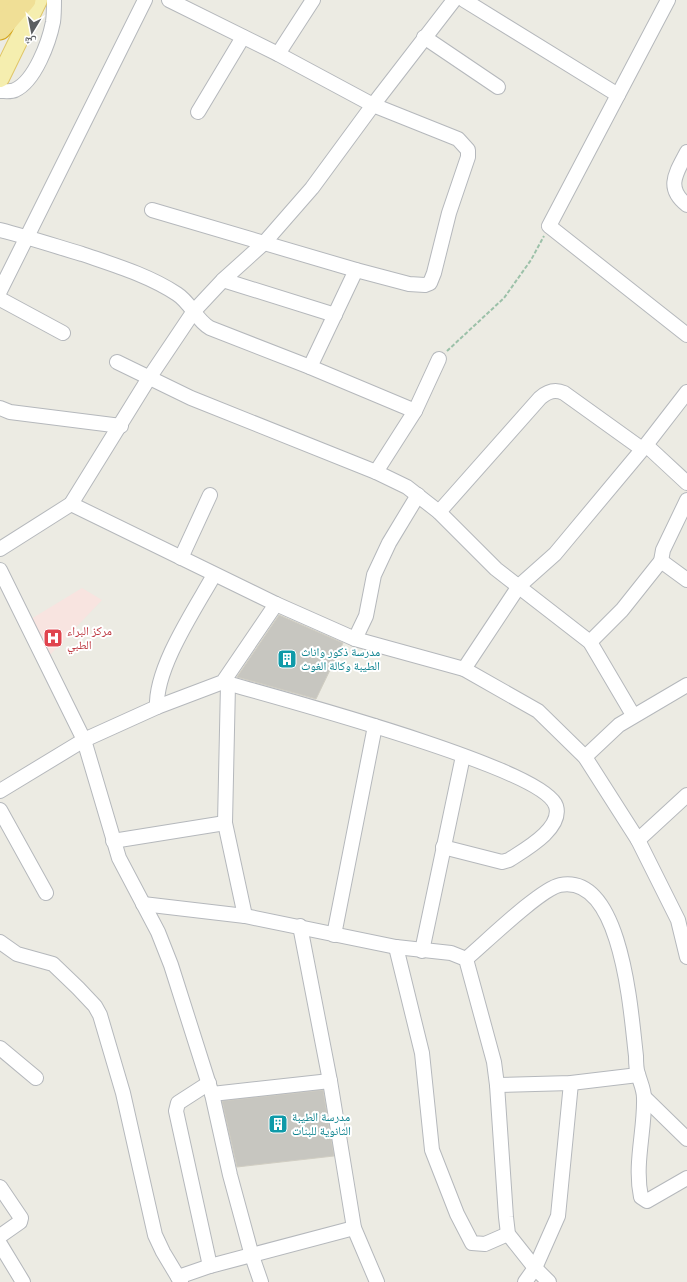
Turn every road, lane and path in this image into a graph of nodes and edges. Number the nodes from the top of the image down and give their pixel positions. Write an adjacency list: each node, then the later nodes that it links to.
1 (5, 0): 11 (highway)
2 (25, 0): 12 (highway)
3 (38, 0): 16 (main road)
4 (54, 0): 18 (street)
5 (145, 0): 27 (street)
6 (169, 0): 13 (street)
7 (313, 0): 15 (street)
8 (454, 0): 14 (street)
9 (464, 0): 19 (street)
10 (668, 0): 19 (street)
11 (0, 6)
12 (0, 29)
13 (243, 37): 15 (street); 21 (street)
14 (424, 37): 17 (street); 20 (street)
15 (278, 54): 20 (street)
16 (0, 78)
17 (498, 87)
18 (0, 90)
19 (618, 95): 25 (street)
20 (373, 105): 28 (street); 29 (street)
21 (198, 112)
22 (687, 152): 23 (street)
23 (687, 205)
24 (152, 210): 28 (street)
25 (549, 226): 36 (street); 37 (path)
26 (0, 230): 27 (street)
27 (26, 237): 31 (street); 33 (street)
28 (264, 243): 29 (street); 30 (street)
29 (356, 270): 34 (street)
30 (223, 280): 33 (street); 34 (street)
31 (0, 291)
32 (0, 298): 35 (street)
33 (194, 311): 39 (street); 40 (street)
34 (335, 315): 39 (street)
35 (63, 333)
36 (687, 335)
37 (439, 358): 43 (street)
38 (117, 362): 40 (street)
39 (310, 367): 43 (street)
40 (149, 378): 44 (street); 46 (street)
41 (687, 392): 45 (street)
42 (0, 408): 44 (street)
43 (415, 411): 46 (street)
44 (121, 426): 51 (street)
45 (644, 447): 47 (street); 52 (street); 59 (street)
46 (376, 472): 49 (street)
47 (687, 483)
48 (210, 494): 54 (street)
49 (418, 495): 52 (street); 61 (street)
50 (687, 500): 55 (street)
51 (71, 504): 53 (street); 54 (street)
52 (439, 512): 59 (street)
53 (0, 549)
54 (181, 558): 57 (street)
55 (661, 561): 58 (street); 62 (street)
56 (0, 570): 69 (street)
57 (214, 575): 60 (street); 66 (street)
58 (687, 580)
59 (519, 586): 62 (street); 63 (street)
60 (276, 604): 61 (street); 64 (street)
61 (355, 638): 63 (street)
62 (590, 642): 67 (street)
63 (464, 669): 71 (street)
64 (226, 683): 66 (street); 68 (street); 75 (street)
65 (687, 685): 67 (street)
66 (157, 707): 69 (street)
67 (633, 715): 71 (street)
68 (375, 726): 70 (street); 84 (street)
69 (84, 740): 72 (street); 77 (street)
70 (463, 756): 78 (street); 78 (street)
71 (585, 757): 76 (street)
72 (0, 791)
73 (687, 795): 76 (street)
74 (0, 810): 79 (street)
75 (225, 823): 77 (street); 81 (street)
76 (638, 840): 82 (street)
77 (113, 841): 80 (street)
78 (443, 848): 87 (street)
79 (46, 893)
80 (143, 904): 81 (street); 96 (street)
81 (245, 916): 83 (street)
82 (683, 916): 88 (street)
83 (300, 926): 84 (street); 93 (street)
84 (334, 935): 86 (street)
85 (0, 942): 108 (street)
86 (396, 947): 87 (street); 102 (street)
87 (422, 950): 89 (street)
88 (687, 957)
89 (466, 959): 91 (street); 95 (street)
90 (0, 1048): 92 (street)
91 (638, 1075): 94 (street); 97 (street)
92 (36, 1078)
93 (330, 1081): 96 (street); 101 (street)
94 (571, 1084): 95 (street); 107 (street)
95 (498, 1085): 102 (street)
96 (211, 1088): 105 (street); 106 (street)
97 (644, 1097): 98 (street); 99 (street)
98 (687, 1139)
99 (687, 1178)
100 (0, 1187): 103 (street)
101 (354, 1228): 105 (street); 111 (street)
102 (508, 1234): 107 (street)
103 (0, 1236)
104 (0, 1244): 109 (street)
105 (252, 1256): 106 (street); 110 (street)
106 (210, 1266): 108 (street)
107 (535, 1268): 112 (street); 113 (street)
108 (180, 1280)
109 (24, 1282)
110 (261, 1282)
111 (378, 1282)
112 (525, 1282)
113 (549, 1282)

